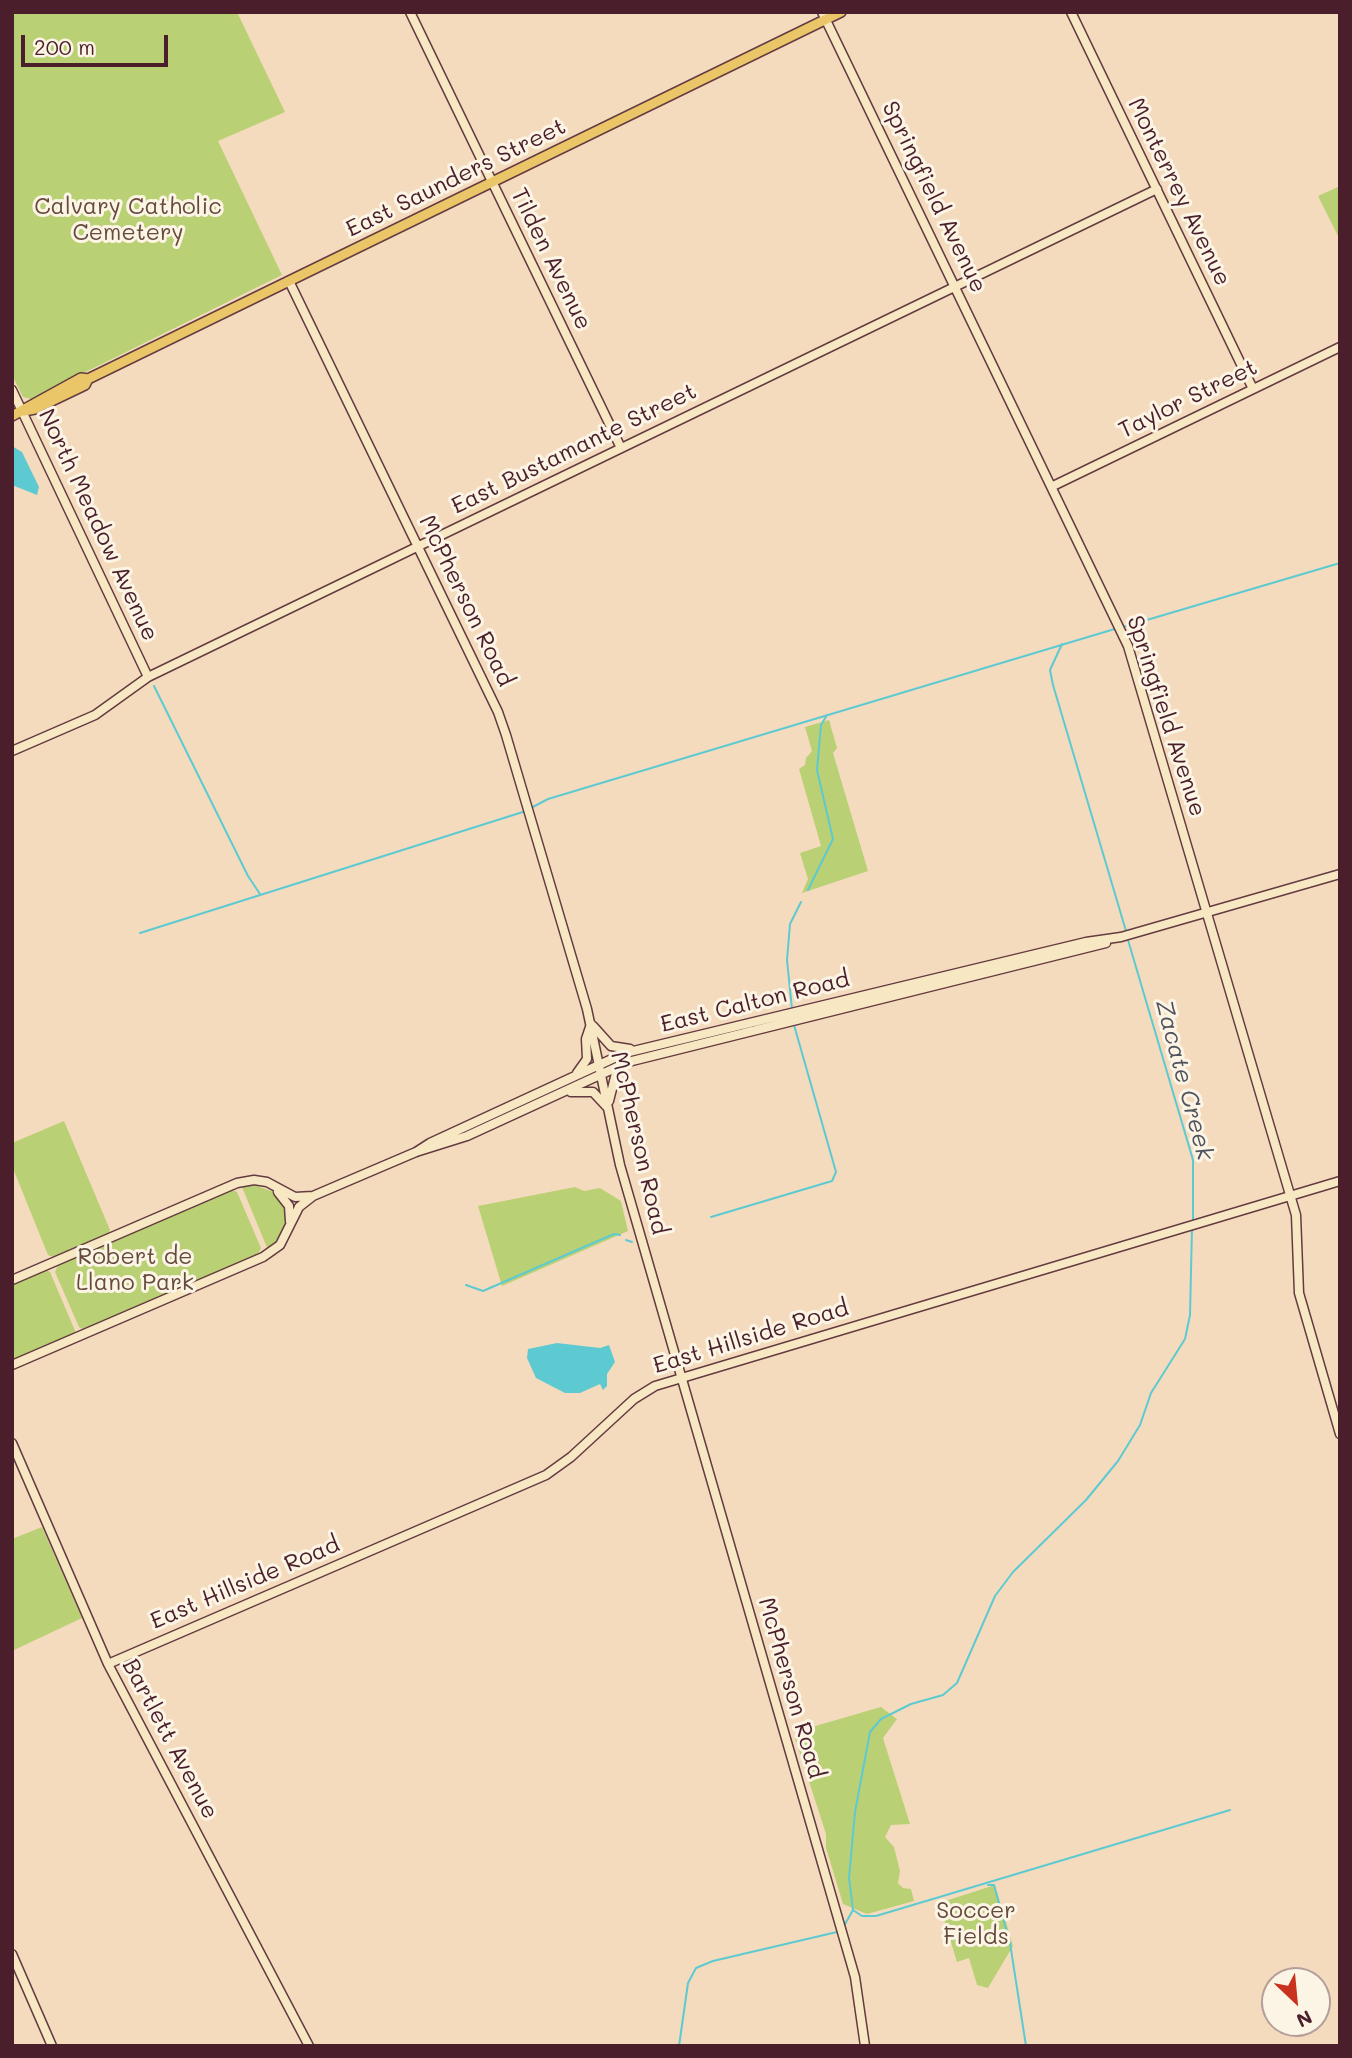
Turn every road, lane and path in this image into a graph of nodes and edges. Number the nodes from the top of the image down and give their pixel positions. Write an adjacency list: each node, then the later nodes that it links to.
1 (410, 12): 5 (main road, Tilden Avenue)
2 (841, 12): 4 (main road, East Saunders Street)
3 (1071, 12): 6 (main road, Monterrey Avenue)
4 (824, 16): 5 (main road, East Saunders Street); 8 (main road, Springfield Avenue)
5 (492, 182): 7 (main road, East Saunders Street); 14 (main road, Tilden Avenue)
6 (1157, 190): 8 (main road, East Bustamante Street); 10 (main road, Monterrey Avenue)
7 (289, 281): 12 (main road, East Saunders Street); 16 (main road, McPherson Road)
8 (956, 286): 14 (main road, East Bustamante Street); 15 (main road, Springfield Avenue)
9 (1340, 348): 10 (main road, Taylor Street)
10 (1253, 389): 15 (main road, Taylor Street)
11 (12, 390): 12 (main road, North Meadow Avenue)
12 (22, 411): 13 (main road, East Saunders Street); 17 (main road, North Meadow Avenue)
13 (12, 416)
14 (621, 448): 16 (main road, East Bustamante Street)
15 (1053, 486): 20 (main road, Springfield Avenue)
16 (418, 546): 17 (main road, East Bustamante Street); 21 (main road, McPherson Road)
17 (148, 677): 18 (main road, East Bustamante Street)
18 (12, 751)
19 (1340, 874): 20 (main road, East Calton Road)
20 (1207, 913): 22 (main road, East Calton Road); 35 (main road, Springfield Avenue)
21 (591, 1024): 24 (main road); 27 (main road, McPherson Road); 29 (main road)
22 (705, 1038): 23 (main road, East Calton Road); 25 (main road, East Calton Road)
23 (685, 1039): 24 (main road, East Calton Road); 25 (main road)
24 (643, 1049): 27 (main road, East Calton Road)
25 (681, 1049): 26 (main road, East Calton Road)
26 (628, 1062): 28 (main road, East Calton Road); 31 (main road)
27 (600, 1063): 28 (main road, McPherson Road); 29 (main road, East Calton Road)
28 (602, 1072): 30 (main road, East Calton Road); 31 (main road, McPherson Road)
29 (574, 1077): 32 (main road, East Calton Road)
30 (561, 1093): 31 (main road); 32 (main road, East Calton Road)
31 (608, 1108): 43 (main road, McPherson Road)
32 (466, 1132): 36 (main road, East Calton Road)
33 (1340, 1181): 35 (main road, East Hillside Road)
34 (274, 1187): 37 (main road, East Calton Road); 38 (main road); 41 (main road, East Calton Road)
35 (1291, 1195): 43 (main road, East Hillside Road); 44 (main road, Springfield Avenue)
36 (313, 1196): 37 (main road, East Calton Road); 39 (main road, East Calton Road)
37 (295, 1197): 38 (main road); 39 (main road)
38 (289, 1206): 39 (main road); 40 (main road)
39 (299, 1207): 40 (main road)
40 (289, 1227): 42 (main road)
41 (15, 1278)
42 (12, 1365)
43 (681, 1376): 46 (main road, East Hillside Road); 50 (main road, McPherson Road)
44 (1340, 1434)
45 (12, 1443): 46 (main road, Bartlett Avenue)
46 (108, 1664): 49 (main road, Bartlett Avenue)
47 (12, 1954): 48 (main road)
48 (52, 2046)
49 (309, 2046)
50 (865, 2046)

